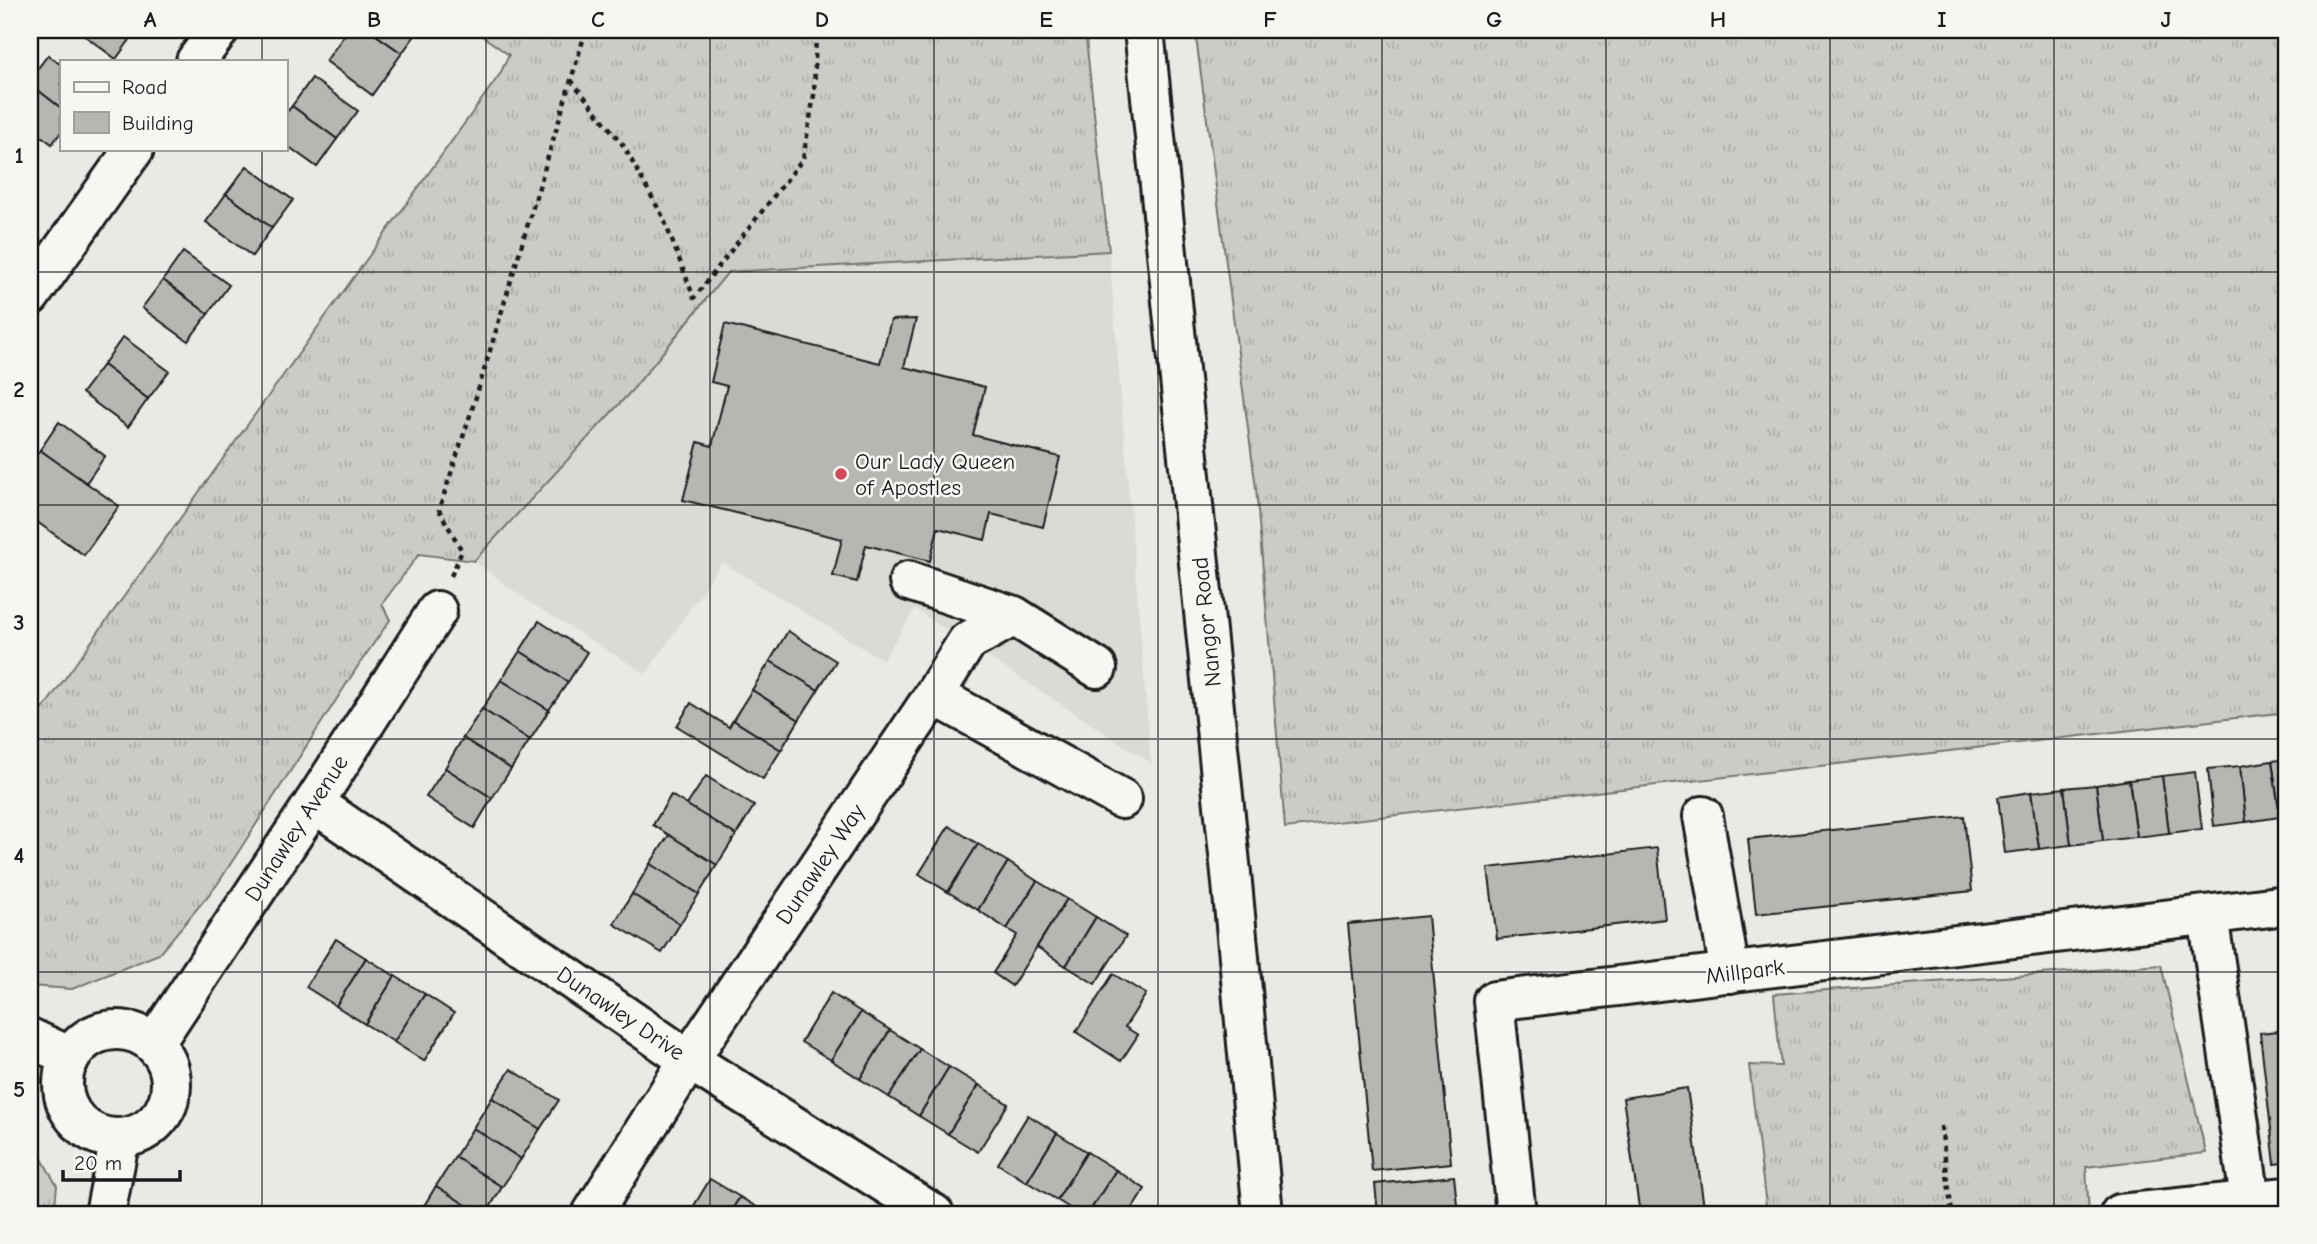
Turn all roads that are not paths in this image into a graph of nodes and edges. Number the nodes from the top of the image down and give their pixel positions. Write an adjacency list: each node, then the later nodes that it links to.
1 (219, 30): 3 (street)
2 (1144, 30): 27 (street, Nangor Road)
3 (197, 60)
4 (133, 150): 5 (street)
5 (30, 296)
6 (908, 581): 8 (street)
7 (443, 596): 12 (street, Dunawley Avenue)
8 (1014, 616): 9 (street); 10 (street, Dunawley Way)
9 (1097, 668)
10 (934, 695): 11 (street); 20 (street, Dunawley Way)
11 (1122, 799)
12 (314, 803): 18 (street, Dunawley Avenue); 20 (street, Dunawley Drive)
13 (1703, 816): 16 (street)
14 (2287, 905): 15 (street, Millpark)
15 (2208, 915): 16 (street, Millpark); 23 (street)
16 (1730, 973): 28 (street, Millpark)
17 (30, 1038): 19 (street)
18 (154, 1044): 19 (street); 21 (street)
19 (71, 1057): 21 (street)
20 (689, 1060): 25 (street, Dunawley Way); 26 (street, Dunawley Drive)
21 (120, 1138): 24 (street)
22 (2287, 1197): 23 (street)
23 (2250, 1199): 29 (street)
24 (105, 1214)
25 (592, 1214)
26 (934, 1214)
27 (1263, 1214)
28 (1516, 1214)
29 (2120, 1214)

